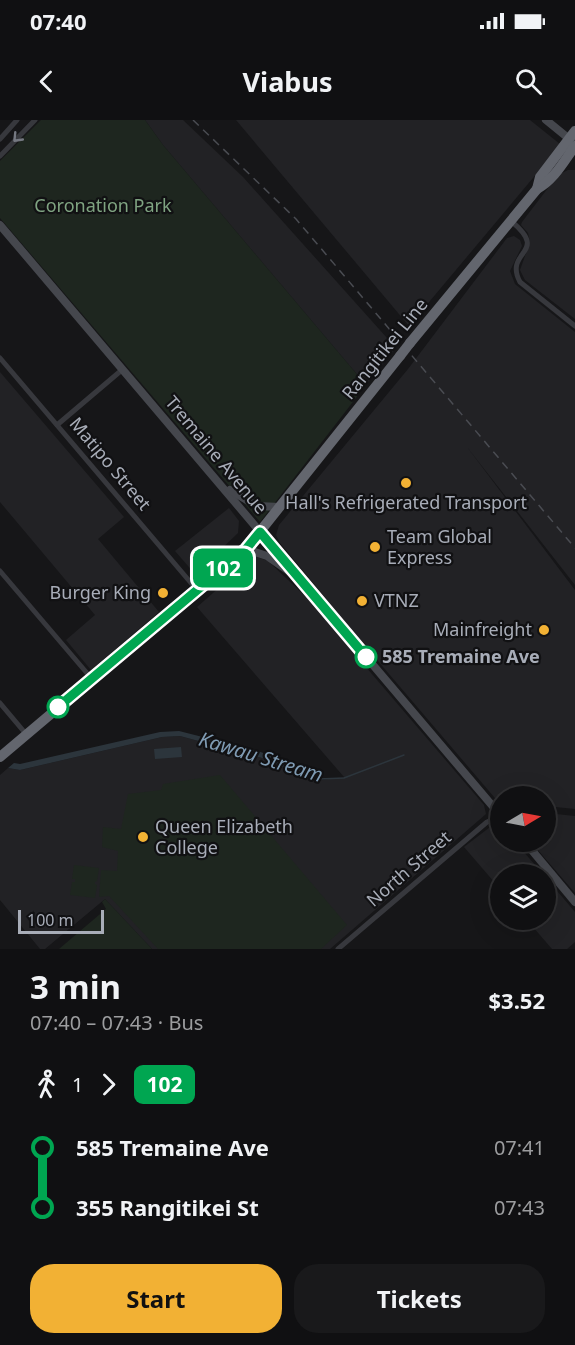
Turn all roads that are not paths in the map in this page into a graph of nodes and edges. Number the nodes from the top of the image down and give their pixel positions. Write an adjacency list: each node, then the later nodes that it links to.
1 (17, 120): 4 (street)
2 (35, 120): 6 (street, one-way to 6)
3 (546, 120): 5 (main road)
4 (0, 139)
5 (574, 140): 7 (highway, Rangitikei Line); 8 (highway, Rangitikei Line)
6 (0, 156)
7 (569, 162): 8 (highway, Rangitikei Line)
8 (537, 189): 9 (highway, Rangitikei Line)
9 (511, 221): 11 (street); 16 (highway, Rangitikei Line, bridge)
10 (0, 225): 13 (main road, Tremaine Avenue)
11 (575, 326)
12 (0, 358): 14 (street, Matipo Street)
13 (123, 369): 14 (street); 15 (main road, Tremaine Avenue)
14 (57, 425): 21 (street, Matipo Street)
15 (224, 487): 16 (main road); 17 (main road, Tremaine Avenue)
16 (280, 507): 17 (highway, Rangitikei Line)
17 (260, 532): 18 (highway, Rangitikei Line); 20 (main road, Tremaine Avenue)
18 (246, 549): 20 (main road); 21 (highway, Rangitikei Line)
19 (0, 571): 22 (street)
20 (299, 578): 26 (main road, Tremaine Avenue)
21 (197, 590): 22 (highway, Rangitikei Line)
22 (92, 679): 24 (highway, Rangitikei Line)
23 (0, 703): 24 (street)
24 (26, 734): 25 (highway, Rangitikei Line)
25 (0, 757)
26 (490, 803)
27 (490, 821): 30 (street, North Street)
28 (533, 852): 29 (main road)
29 (575, 902)
30 (338, 949)

